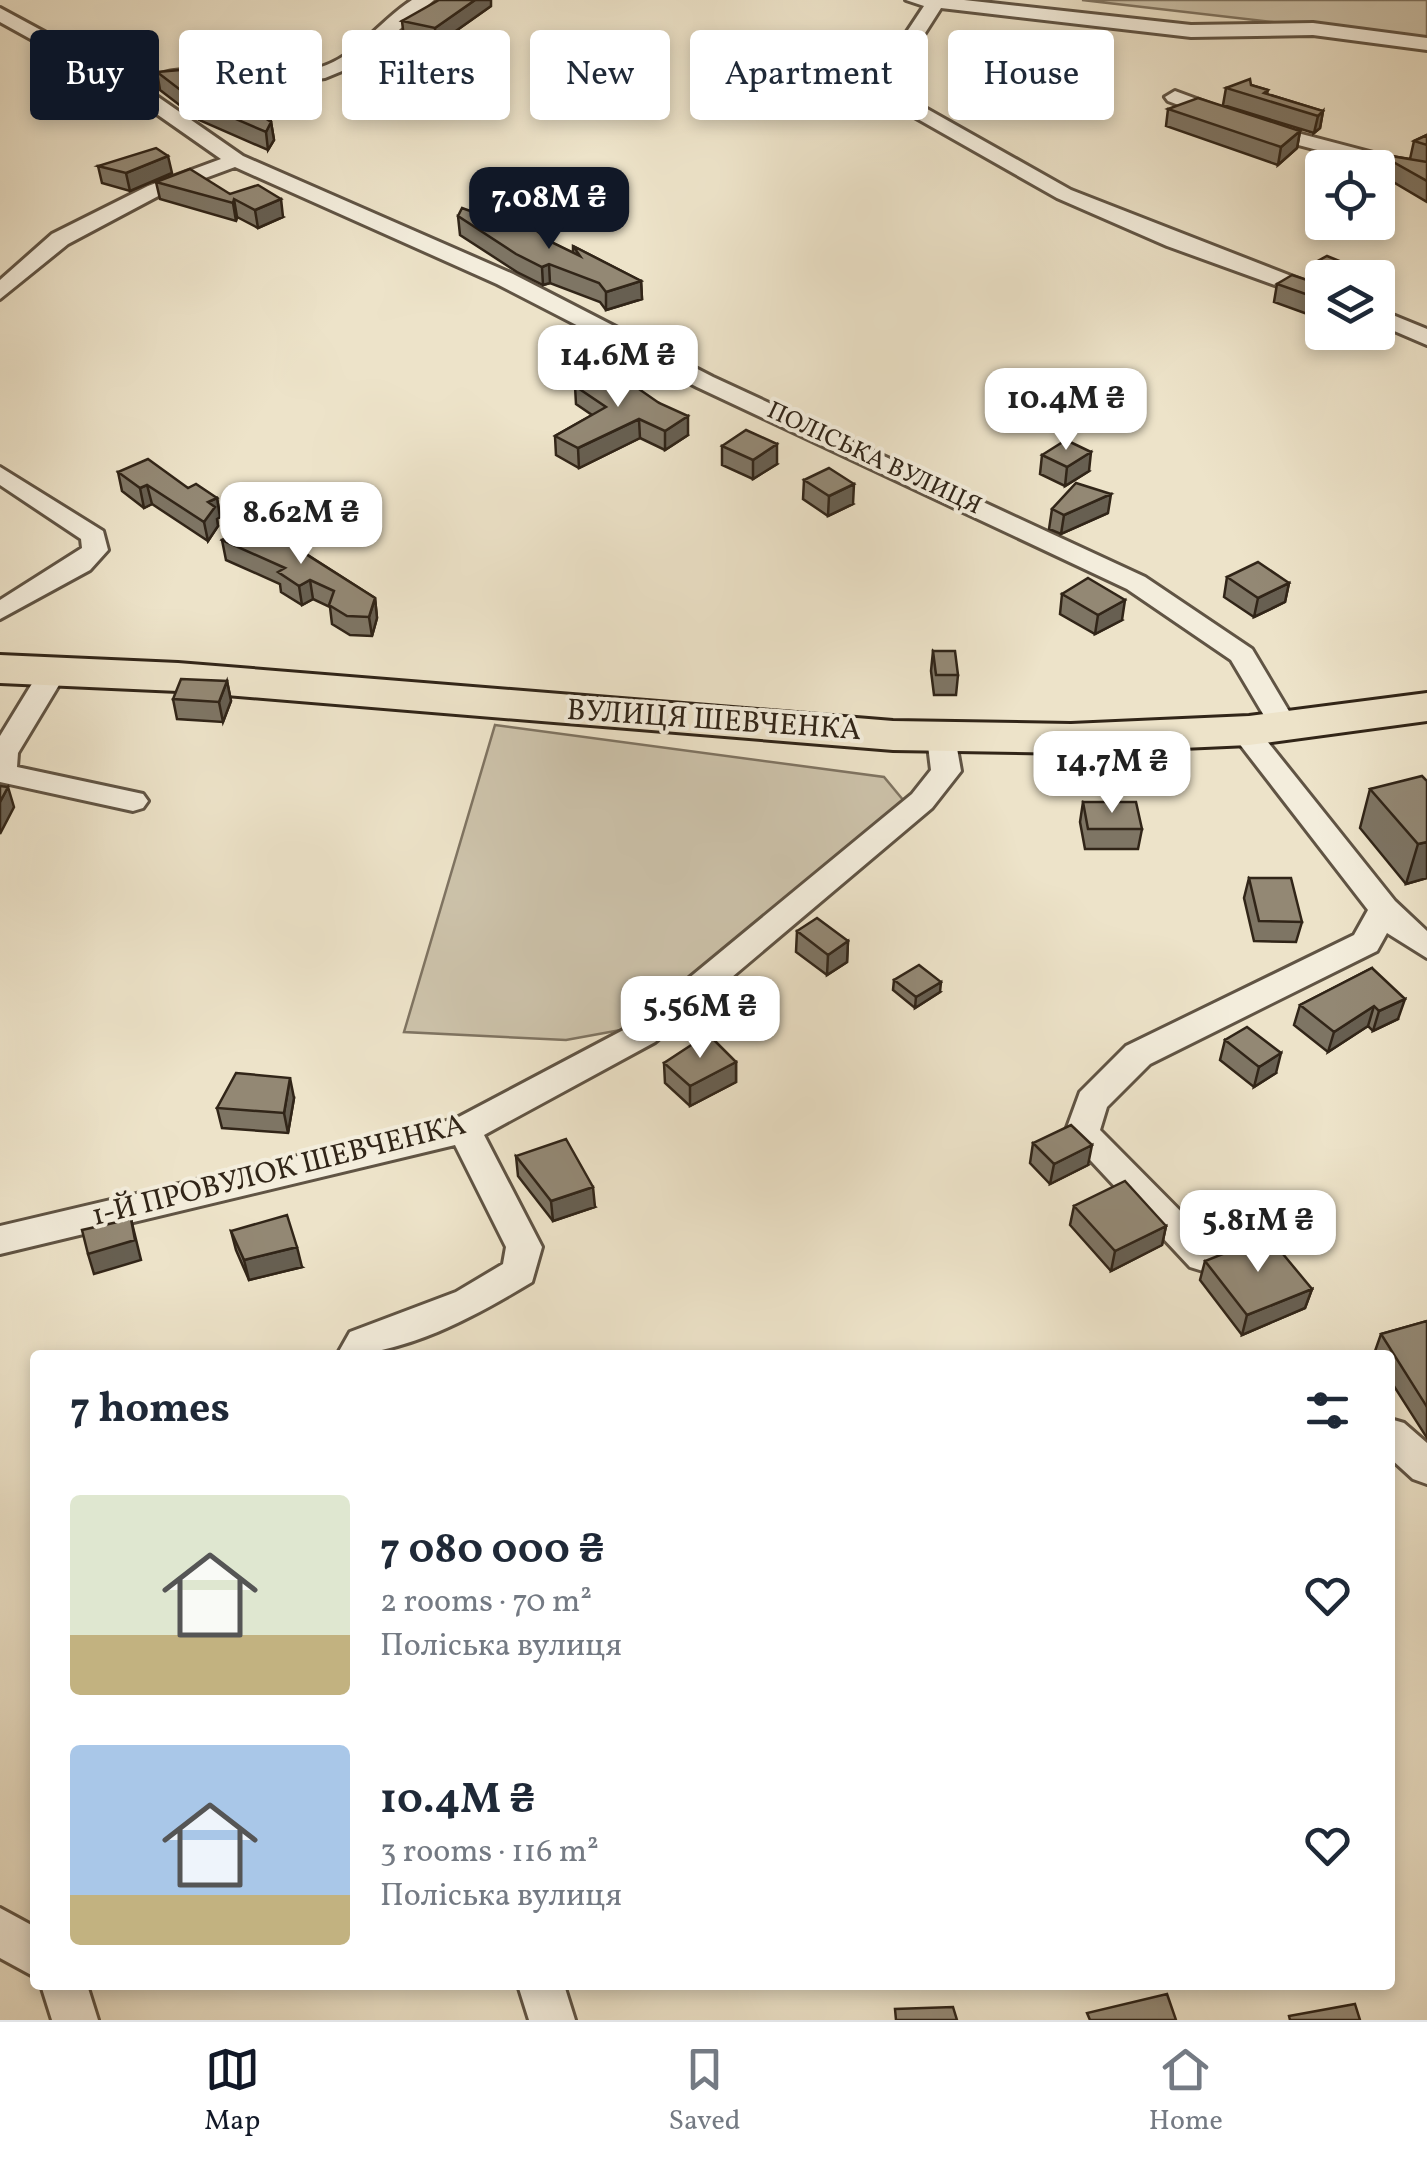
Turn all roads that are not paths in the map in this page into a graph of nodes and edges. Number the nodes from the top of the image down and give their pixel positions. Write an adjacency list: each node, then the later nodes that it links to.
1 (425, 0): 6 (street)
2 (926, 1): 5 (street); 11 (street)
3 (0, 14): 4 (street, ПОЛІСЬКА ВУЛИЦЯ)
4 (30, 31)
5 (1427, 44)
6 (159, 81)
7 (1175, 96): 10 (street)
8 (159, 107): 9 (street, ПОЛІСЬКА ВУЛИЦЯ)
9 (236, 160): 12 (street); 20 (street, ПОЛІСЬКА ВУЛИЦЯ)
10 (1427, 172)
11 (1305, 289)
12 (0, 292)
13 (1395, 322): 14 (street)
14 (1423, 333)
15 (0, 474): 16 (street)
16 (0, 611)
17 (0, 669): 18 (main road, ВУЛИЦЯ ШЕВЧЕНКА)
18 (54, 670): 21 (main road, ВУЛИЦЯ ШЕВЧЕНКА); 22 (street)
19 (1427, 707): 20 (main road, ВУЛИЦЯ ШЕВЧЕНКА)
20 (1265, 730): 21 (main road, ВУЛИЦЯ ШЕВЧЕНКА); 25 (street, ПОЛІСЬКА ВУЛИЦЯ)
21 (941, 737): 27 (street, 1-Й ПРОВУЛОК ШЕВЧЕНКА)
22 (34, 783): 23 (street); 24 (street)
23 (132, 801)
24 (29, 815)
25 (1384, 909): 26 (street, ПОЛІСЬКА ВУЛИЦЯ); 29 (street)
26 (1427, 946)
27 (464, 1130): 28 (street, 1-Й ПРОВУЛОК ШЕВЧЕНКА); 30 (street)
28 (0, 1240)
29 (1203, 1257)
30 (359, 1350)
31 (1395, 1439): 32 (street)
32 (1427, 1467)
33 (0, 1932): 34 (street)
34 (30, 1951)
35 (66, 1990): 37 (street)
36 (542, 1990): 38 (street)
37 (75, 2020)
38 (552, 2020)

